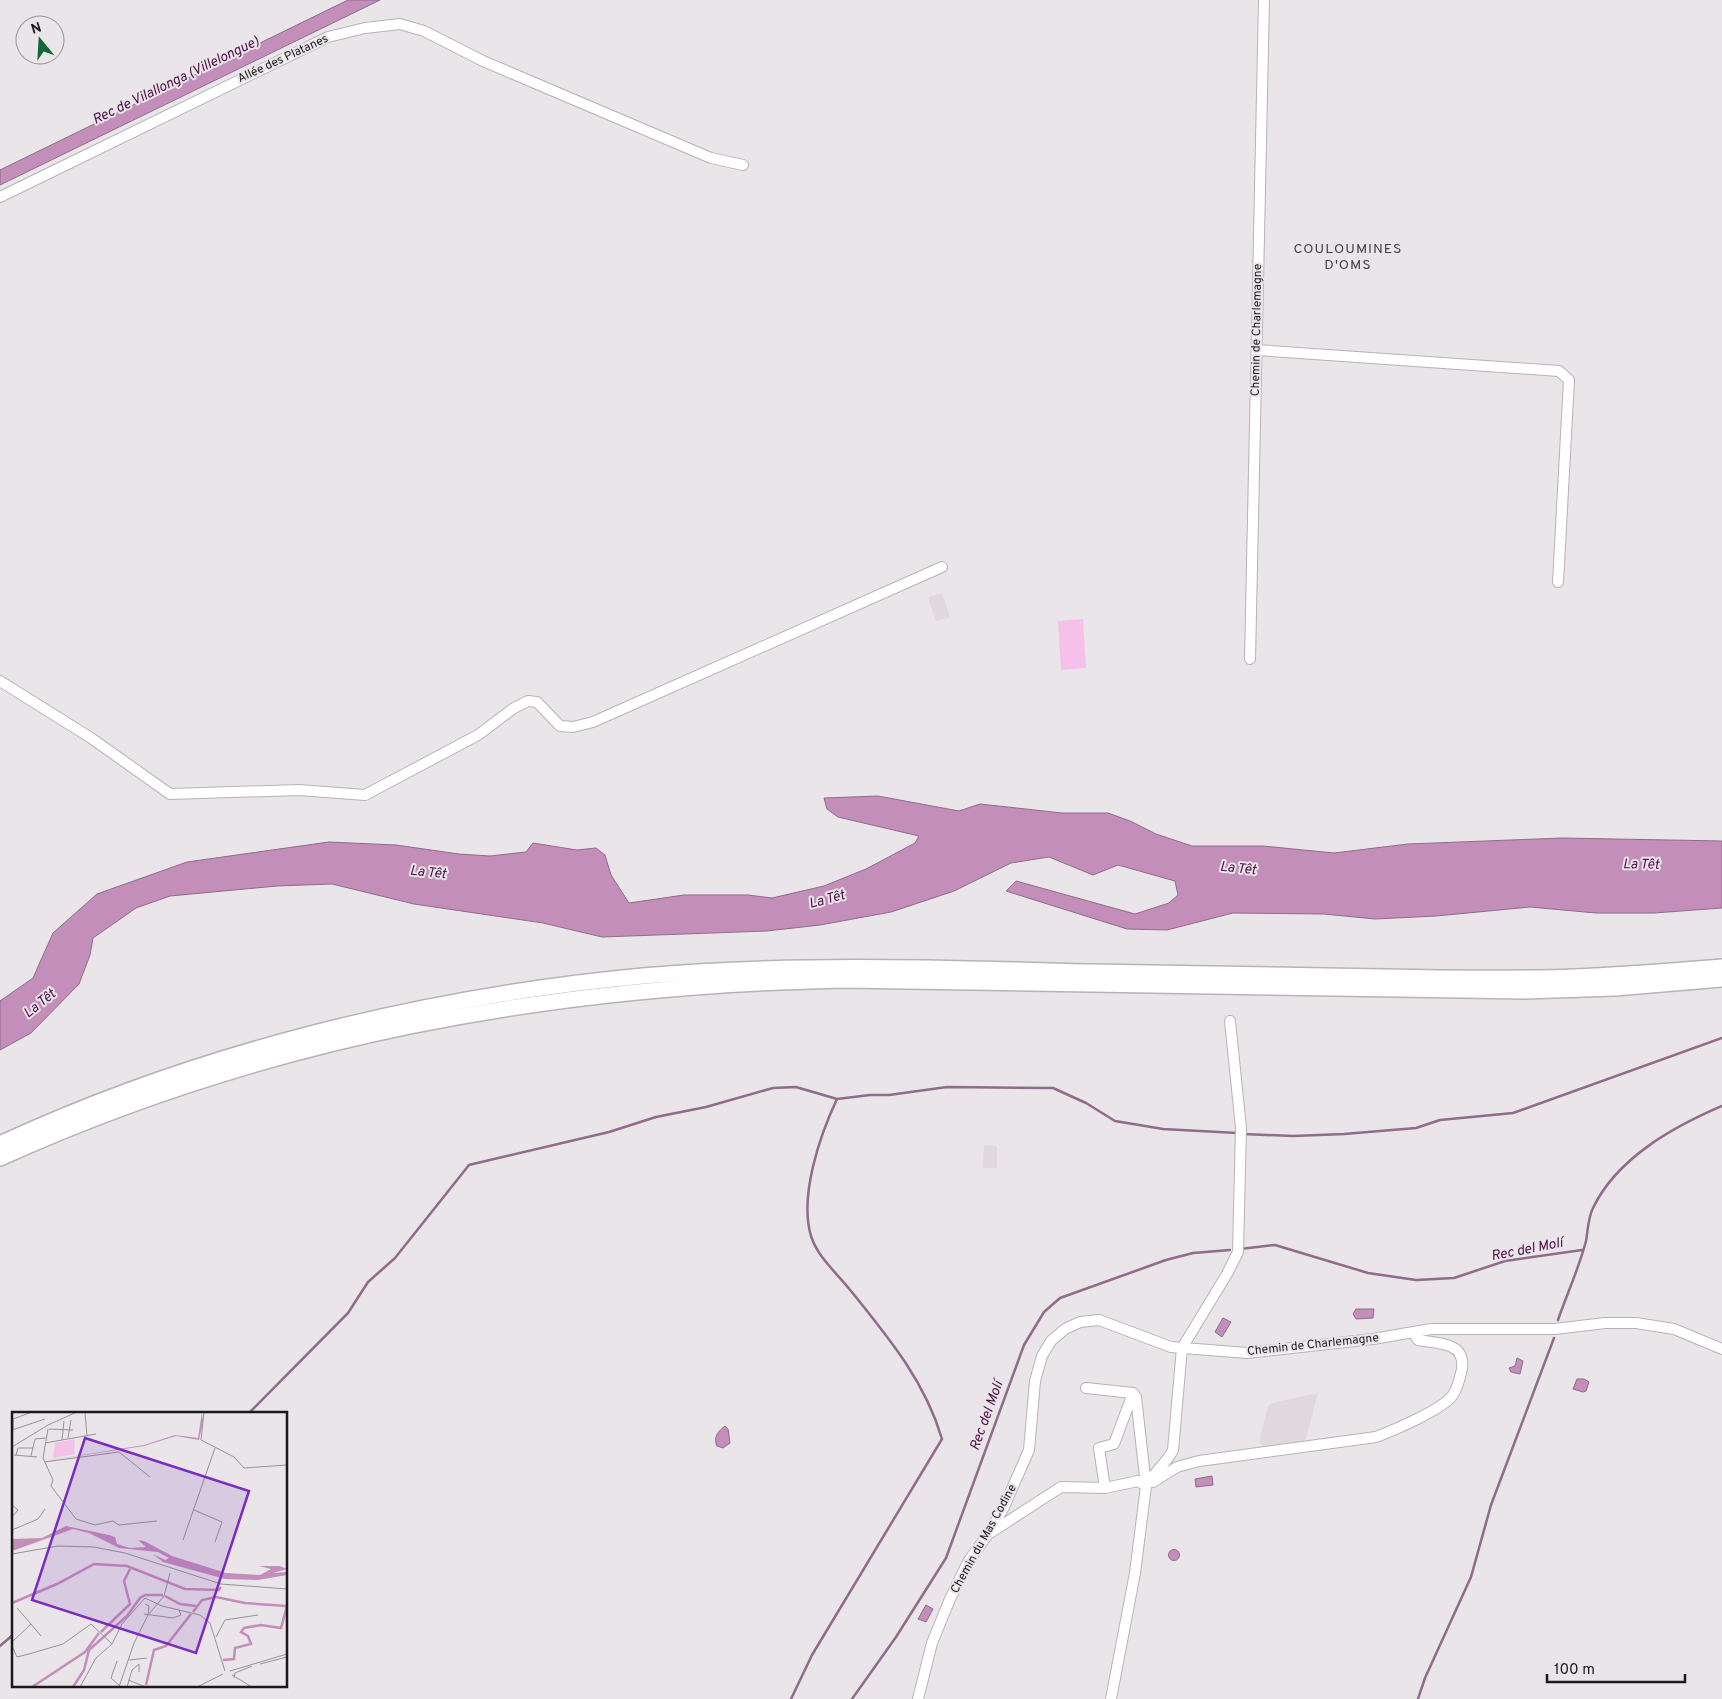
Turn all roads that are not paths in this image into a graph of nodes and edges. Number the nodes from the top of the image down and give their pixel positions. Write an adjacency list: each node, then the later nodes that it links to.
1 (1264, 0): 4 (street, Chemin de Charlemagne)
2 (743, 165): 3 (street, Allée des Platanes)
3 (0, 197)
4 (1256, 350): 6 (street); 7 (street, Chemin de Charlemagne)
5 (942, 567): 8 (street)
6 (1558, 582)
7 (1250, 659)
8 (0, 681)
9 (1722, 967): 12 (highway)
10 (1722, 978): 13 (highway)
11 (1230, 1021): 15 (street)
12 (0, 1144)
13 (0, 1158)
14 (1413, 1332): 15 (street, Chemin de Charlemagne); 16 (street, Chemin de Charlemagne); 19 (street)
15 (1182, 1348): 19 (street); 21 (street, Chemin du Mas Codine)
16 (1722, 1349)
17 (1086, 1388): 18 (street)
18 (1133, 1393): 19 (street); 20 (street)
19 (1146, 1486): 20 (street); 23 (street)
20 (1105, 1488): 21 (street)
21 (988, 1534): 22 (street, Chemin du Mas Codine)
22 (918, 1699)
23 (1111, 1699)

